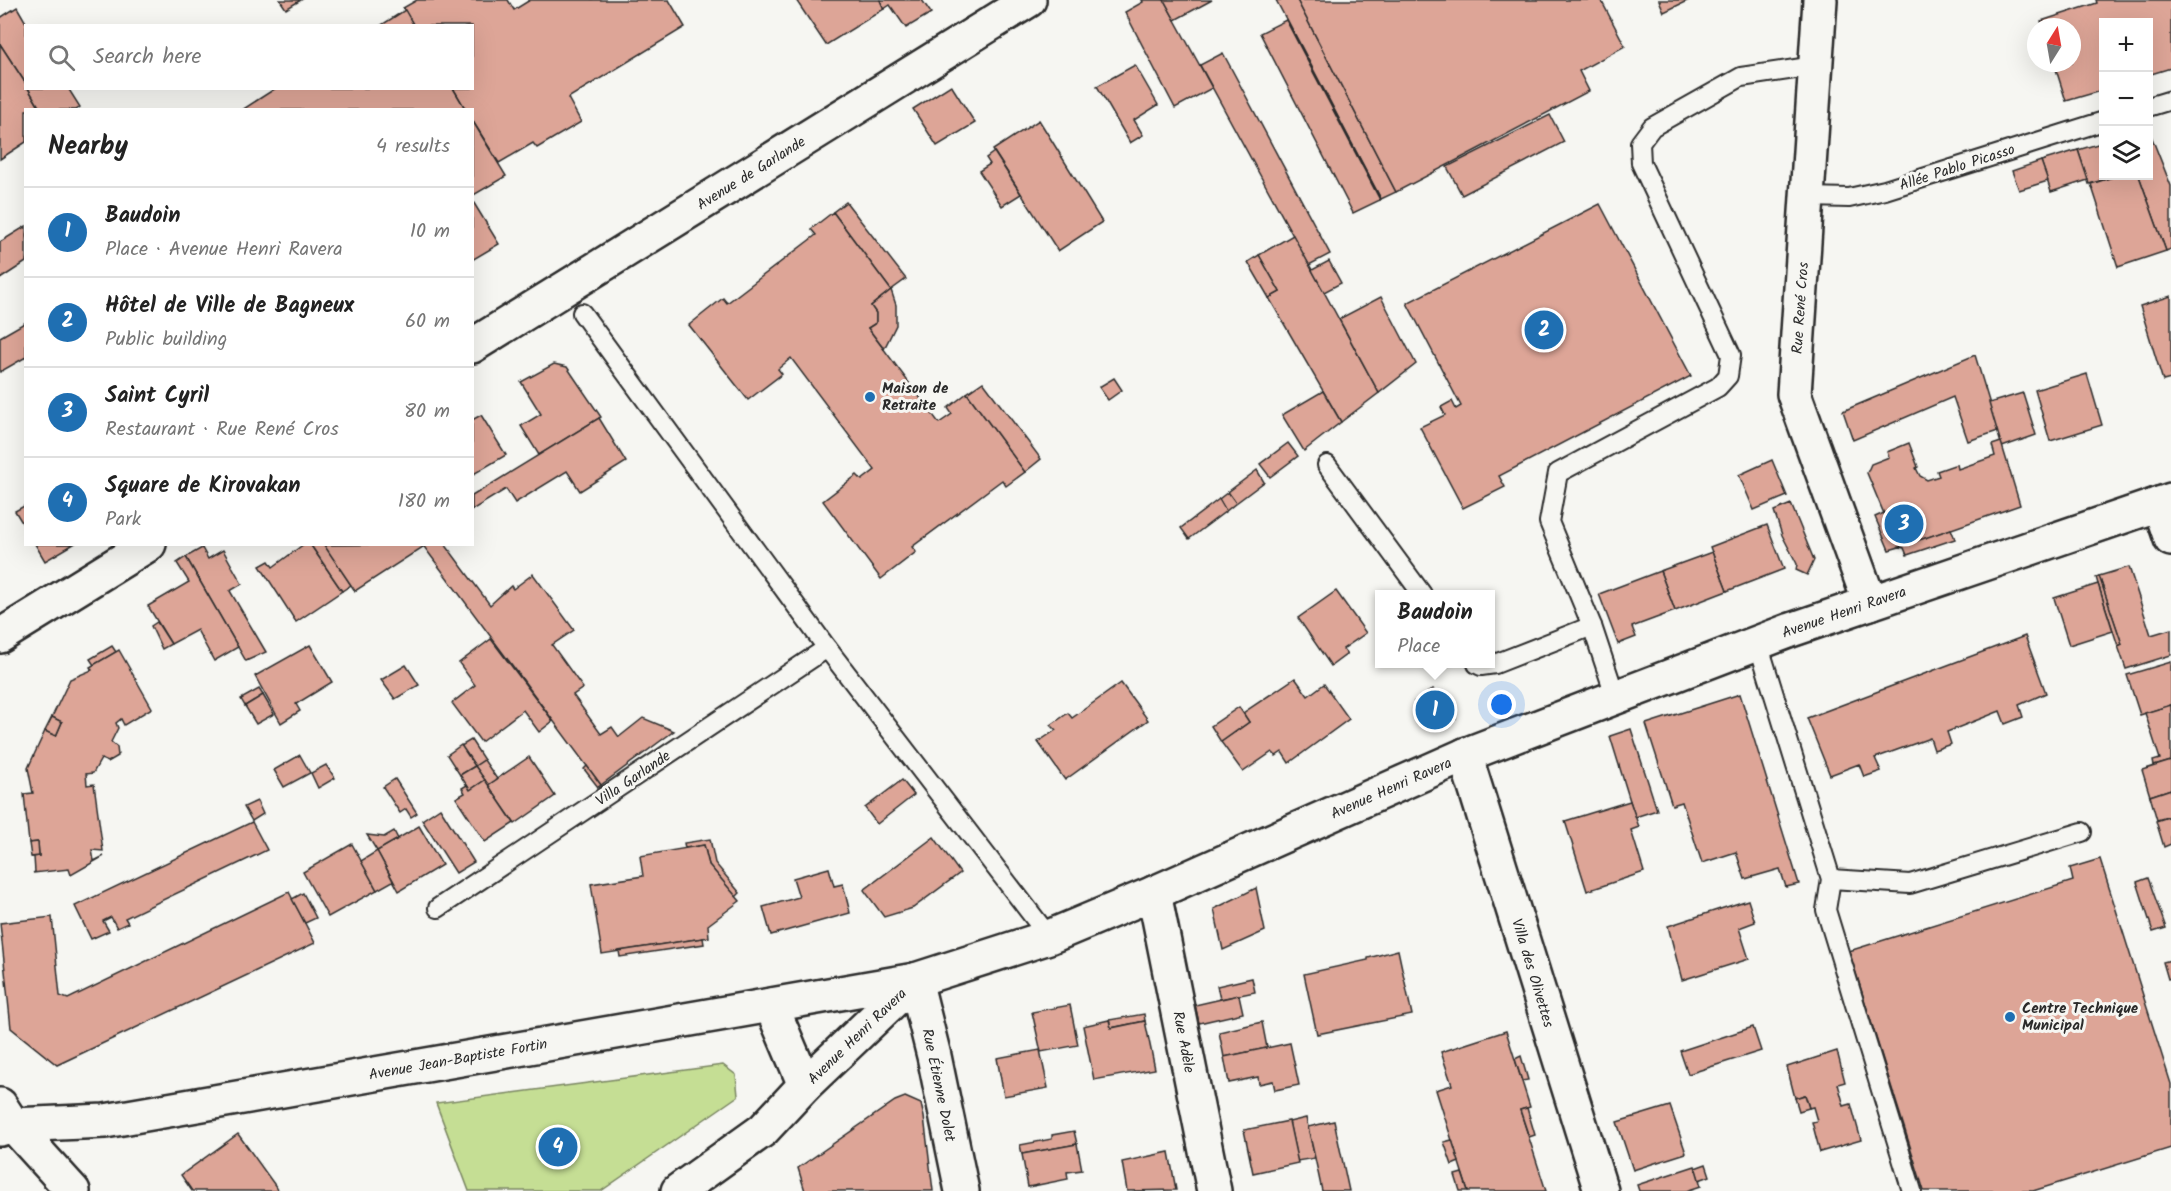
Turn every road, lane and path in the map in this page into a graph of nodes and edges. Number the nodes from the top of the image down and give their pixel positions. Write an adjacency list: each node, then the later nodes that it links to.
1 (1029, 0): 9 (street, Avenue de Garlande)
2 (1820, 0): 3 (street, Rue René Cros)
3 (1815, 66): 7 (street, Rue René Cros); 16 (lane)
4 (2171, 99): 5 (lane)
5 (2153, 105)
6 (2099, 122): 7 (lane, Allée Pablo Picasso)
7 (1808, 197): 15 (street, Rue René Cros)
8 (582, 313): 19 (lane)
9 (474, 345)
10 (1327, 465): 14 (lane)
11 (2165, 502): 12 (street); 15 (street, Avenue Henri Ravera)
12 (2171, 539)
13 (146, 546): 17 (street)
14 (1419, 590)
15 (1870, 603): 18 (street, Avenue Henri Ravera)
16 (1592, 626): 20 (lane); 21 (lane)
17 (0, 636)
18 (1758, 643): 21 (street, Avenue Henri Ravera); 24 (lane)
19 (827, 648): 26 (lane, Villa Garlande); 27 (lane)
20 (1495, 664)
21 (1616, 698): 22 (street, Avenue Henri Ravera)
22 (1465, 755): 25 (street, Avenue Henri Ravera); 36 (street, Villa des Olivettes)
23 (2082, 832): 24 (lane)
24 (1831, 879): 37 (lane)
25 (1154, 893): 27 (street, Avenue Henri Ravera); 35 (street, Rue Adèle)
26 (438, 908)
27 (1049, 938): 28 (street, Avenue Henri Ravera)
28 (915, 980): 29 (street, Avenue Jean-Baptiste Fortin); 30 (street, Avenue Henri Ravera); 34 (street, Rue Étienne Dolet)
29 (771, 1005): 30 (street); 31 (street, Avenue Jean-Baptiste Fortin)
30 (805, 1086): 33 (street, Avenue Henri Ravera)
31 (4, 1120): 32 (street)
32 (73, 1191)
33 (678, 1191)
34 (962, 1191)
35 (1214, 1191)
36 (1601, 1191)
37 (1912, 1191)

